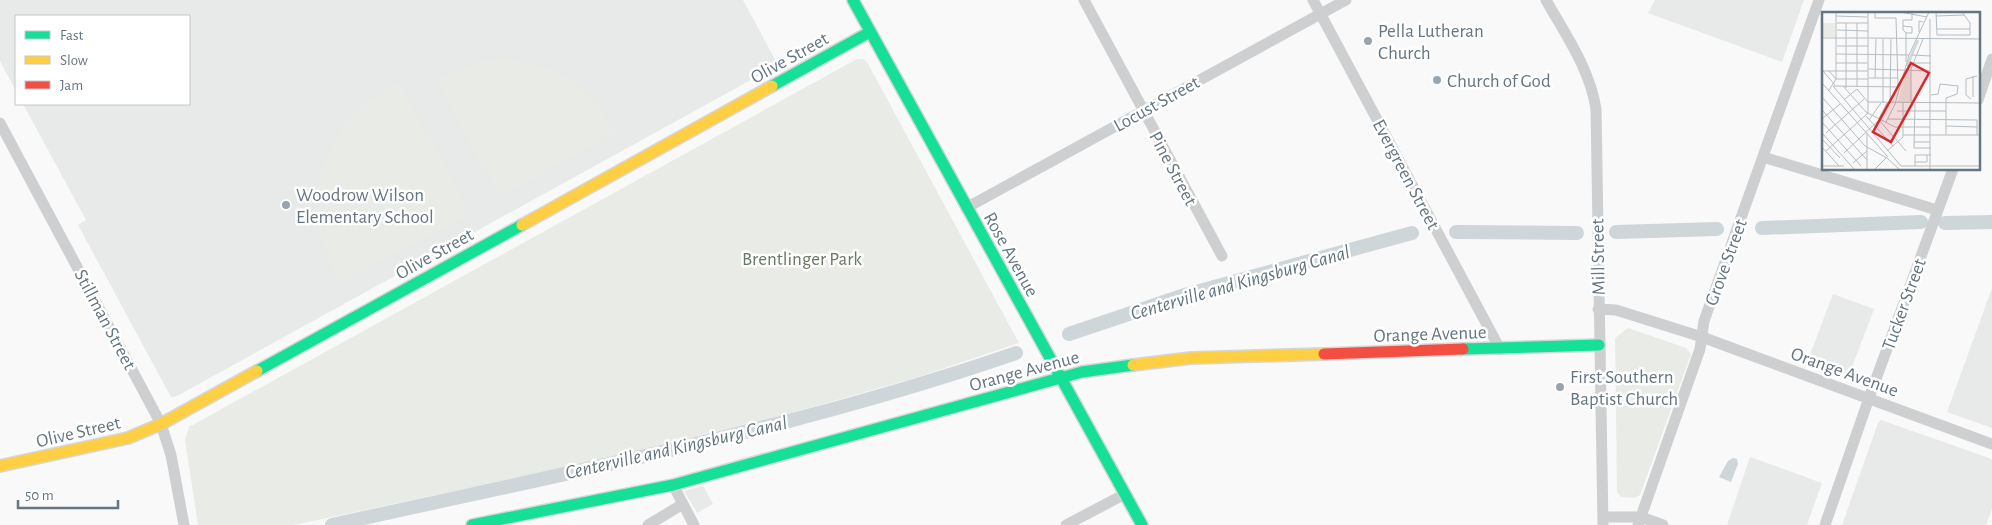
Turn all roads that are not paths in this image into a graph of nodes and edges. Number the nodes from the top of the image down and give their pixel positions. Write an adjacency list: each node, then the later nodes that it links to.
1 (853, 0): 8 (street, Rose Avenue)
2 (1084, 0): 11 (street, Pine Street)
3 (1313, 0): 7 (street, Evergreen Street)
4 (1346, 0): 7 (street, Locust Street)
5 (1546, 0): 18 (street, Mill Street)
6 (1819, 0): 13 (street, Grove Street)
7 (1321, 14): 11 (street, Locust Street); 21 (street, Evergreen Street)
8 (870, 32): 15 (street, Rose Avenue); 24 (street, Olive Street)
9 (1992, 59): 10 (street)
10 (1980, 94)
11 (1143, 110): 15 (street, Locust Street); 17 (street, Pine Street)
12 (0, 123): 24 (street, Stillman Street)
13 (1763, 157): 16 (street); 19 (street, Grove Street)
14 (1954, 170): 16 (street, Tucker Street)
15 (966, 208): 22 (street, Rose Avenue)
16 (1937, 210): 23 (street, Tucker Street)
17 (1222, 256)
18 (1598, 309): 19 (street, Orange Avenue); 20 (street, Mill Street)
19 (1702, 337): 23 (street, Orange Avenue); 31 (street, Grove Street)
20 (1599, 345): 21 (street, Orange Avenue); 30 (street, Mill Street)
21 (1500, 349): 22 (street, Orange Avenue)
22 (1061, 377): 27 (street, Orange Avenue); 28 (street, Rose Avenue)
23 (1869, 398): 25 (street, Orange Avenue); 39 (street, Tucker Street)
24 (161, 424): 26 (street, Olive Street); 32 (street, Stillman Street)
25 (1992, 444)
26 (0, 466)
27 (673, 485): 29 (street); 33 (street, Orange Avenue)
28 (1125, 494): 36 (street); 37 (street, Rose Avenue)
29 (683, 504): 34 (street); 35 (street)
30 (1603, 521): 31 (street)
31 (1640, 521): 38 (street)
32 (184, 525)
33 (472, 525)
34 (648, 525)
35 (694, 525)
36 (1066, 525)
37 (1142, 525)
38 (1663, 525)
39 (1825, 525)

